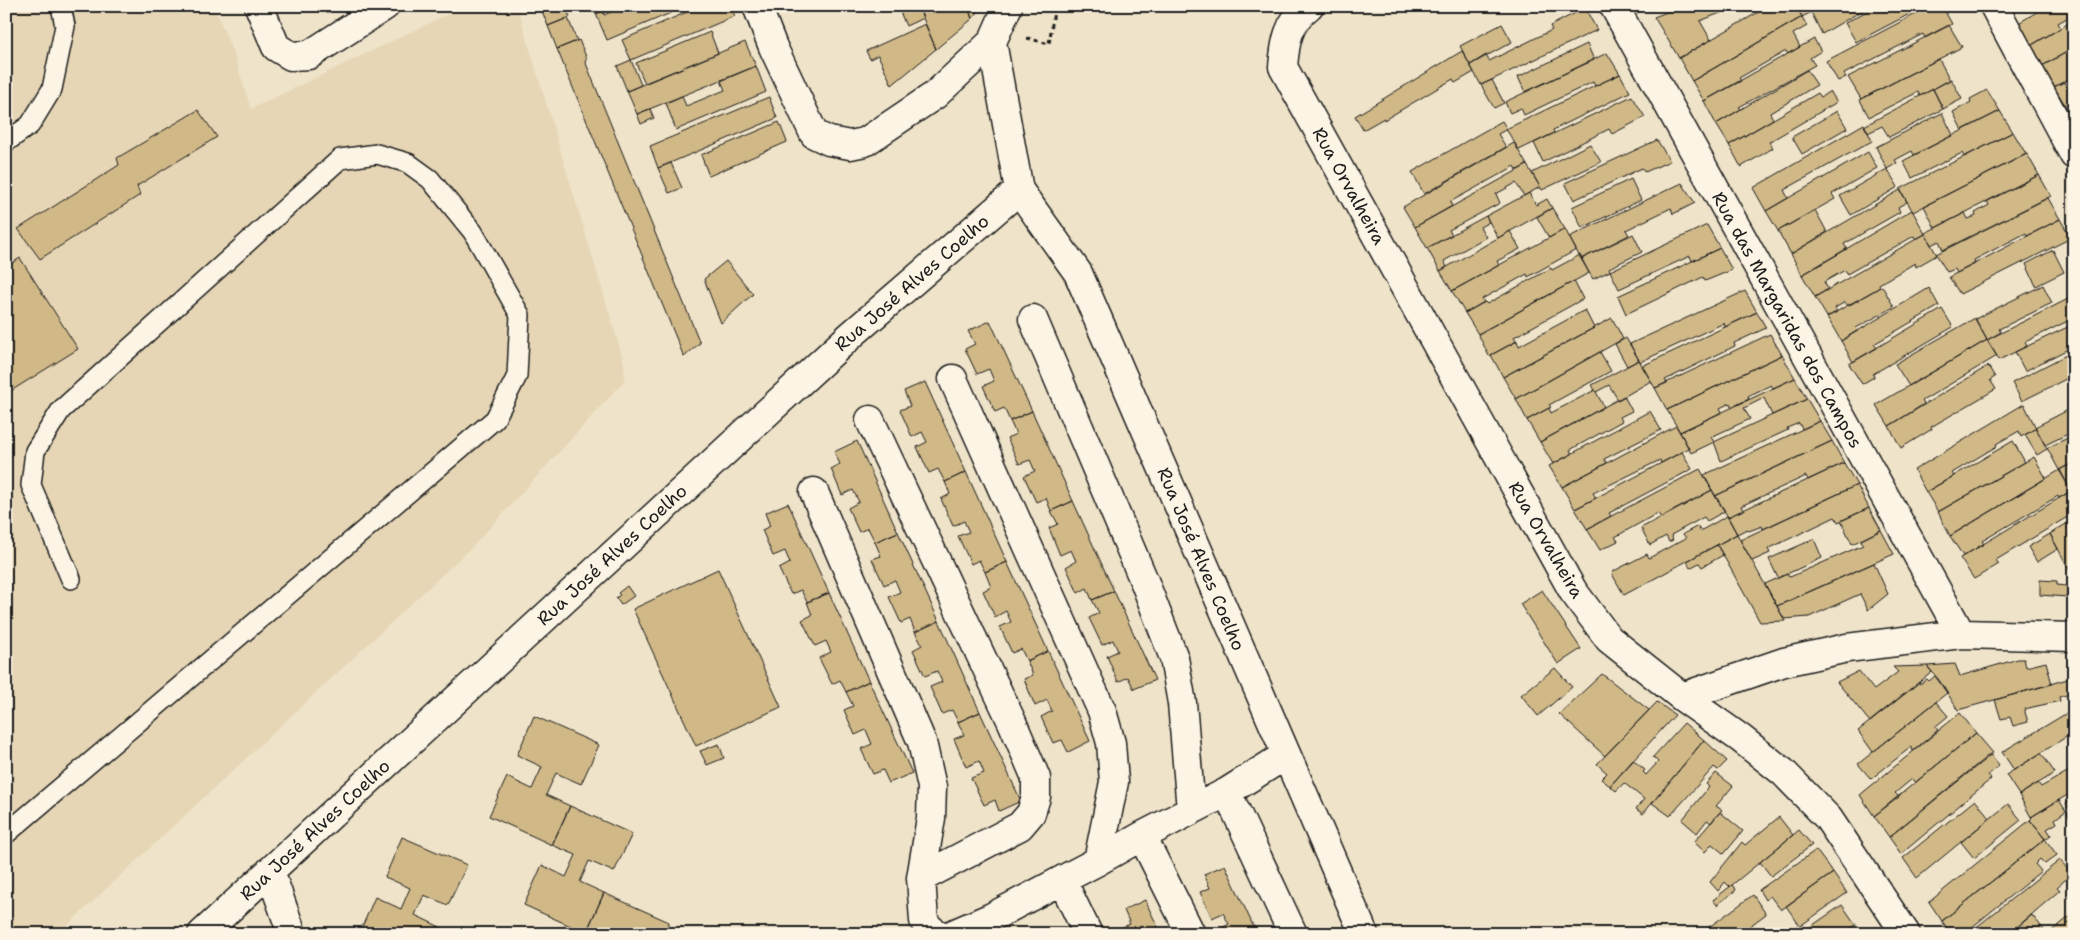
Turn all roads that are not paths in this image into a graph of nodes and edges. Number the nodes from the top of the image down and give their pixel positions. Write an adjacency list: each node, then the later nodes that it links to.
1 (61, 6): 9 (lane)
2 (259, 6): 3 (street)
3 (385, 6)
4 (757, 6): 8 (street)
5 (1309, 6): 19 (street, Rua Orvalheira)
6 (1614, 6): 17 (street, Rua das Margaridas dos Campos)
7 (1994, 6): 10 (street)
8 (999, 26): 11 (street)
9 (6, 142)
10 (2074, 155)
11 (1019, 190): 20 (street, Rua José Alves Coelho); 26 (street, Rua José Alves Coelho)
12 (1032, 319): 22 (street)
13 (953, 379): 25 (street)
14 (870, 420): 27 (street)
15 (814, 492): 27 (street)
16 (71, 579): 23 (lane)
17 (1961, 634): 18 (street); 19 (street)
18 (2074, 637)
19 (1682, 697): 38 (street, Rua Orvalheira)
20 (1286, 755): 21 (street); 37 (street, Rua José Alves Coelho)
21 (1227, 792): 22 (street); 36 (street)
22 (1191, 810): 24 (street)
23 (6, 834)
24 (1142, 836): 25 (street); 35 (street)
25 (1098, 861): 28 (street)
26 (270, 871): 30 (street, Rua José Alves Coelho); 31 (street)
27 (921, 878): 32 (street)
28 (1062, 880): 29 (street); 34 (street)
29 (996, 925): 33 (street)
30 (202, 934)
31 (292, 934)
32 (938, 934)
33 (953, 934)
34 (1088, 934)
35 (1191, 934)
36 (1292, 934)
37 (1364, 934)
38 (1906, 934)

